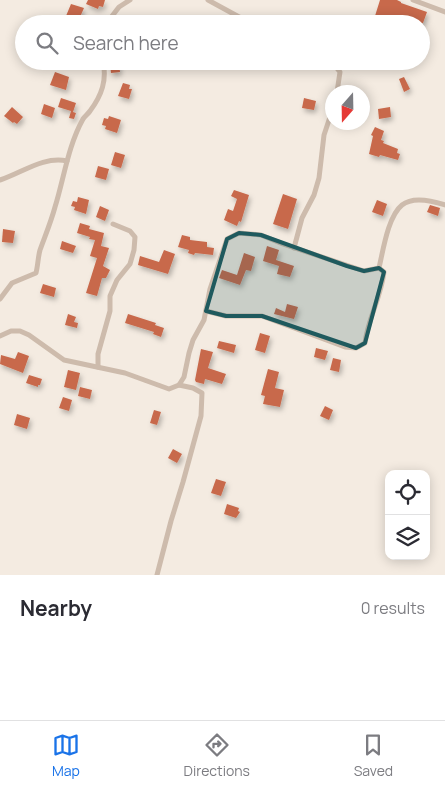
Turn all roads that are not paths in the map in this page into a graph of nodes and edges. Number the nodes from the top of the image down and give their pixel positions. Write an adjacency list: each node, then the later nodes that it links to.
1 (130, 0): 5 (street)
2 (208, 0): 6 (street)
3 (413, 0): 4 (street)
4 (445, 12)
5 (113, 15)
6 (236, 15)
7 (105, 70): 11 (street)
8 (338, 70): 9 (street)
9 (338, 85)
10 (326, 130): 15 (street)
11 (67, 161): 12 (street); 17 (street)
12 (0, 180)
13 (445, 205): 16 (street)
14 (113, 224): 20 (street)
15 (294, 248): 16 (street); 18 (street)
16 (379, 268): 18 (street)
17 (0, 300)
18 (206, 310): 21 (street)
19 (0, 336): 20 (street)
20 (98, 367): 21 (street)
21 (179, 385): 22 (street)
22 (157, 575)

